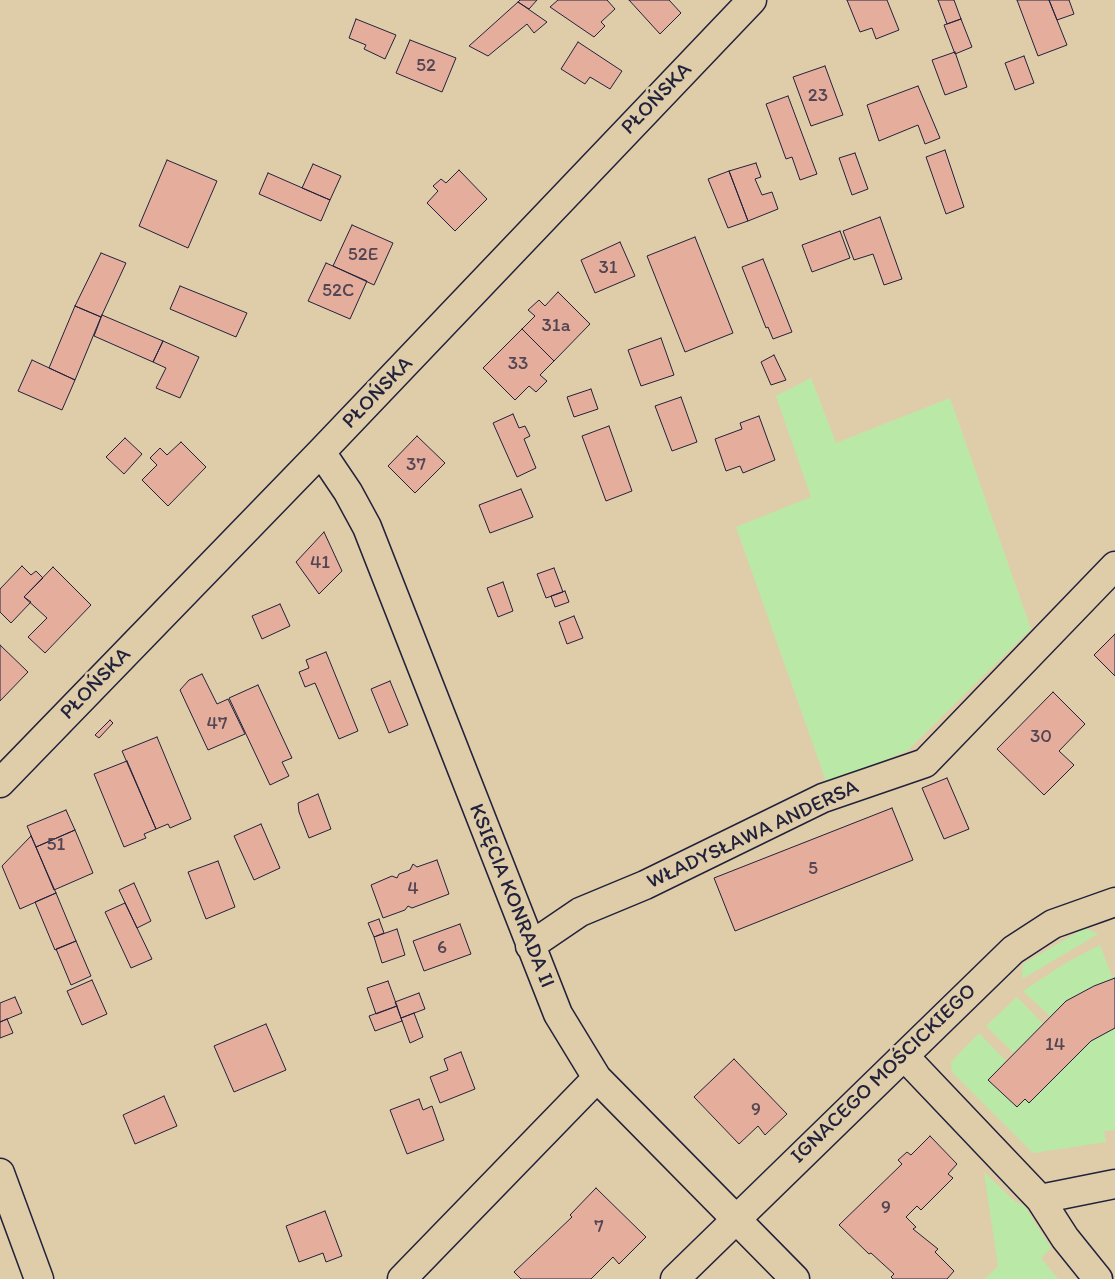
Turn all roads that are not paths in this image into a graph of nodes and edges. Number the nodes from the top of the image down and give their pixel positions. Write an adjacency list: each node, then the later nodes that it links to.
1 (752, 0): 2 (street, PŁOŃSKA)
2 (321, 452): 4 (street, PŁOŃSKA); 6 (street, KSIĘCIA KONRADA II)
3 (1115, 566): 6 (street, WŁADYSŁAWA ANDERSA)
4 (0, 783)
5 (1115, 902): 7 (street, IGNACEGO MOŚCICKIEGO)
6 (530, 946): 8 (street, KSIĘCIA KONRADA II)
7 (904, 1056): 11 (street); 12 (street, IGNACEGO MOŚCICKIEGO)
8 (596, 1078): 12 (street, KSIĘCIA KONRADA II); 14 (street)
9 (0, 1173): 13 (street)
10 (1115, 1184): 11 (street)
11 (1040, 1198): 17 (street)
12 (735, 1218): 15 (street, IGNACEGO MOŚCICKIEGO); 16 (street, KSIĘCIA KONRADA II)
13 (38, 1279)
14 (402, 1279)
15 (675, 1279)
16 (795, 1279)
17 (1098, 1279)

